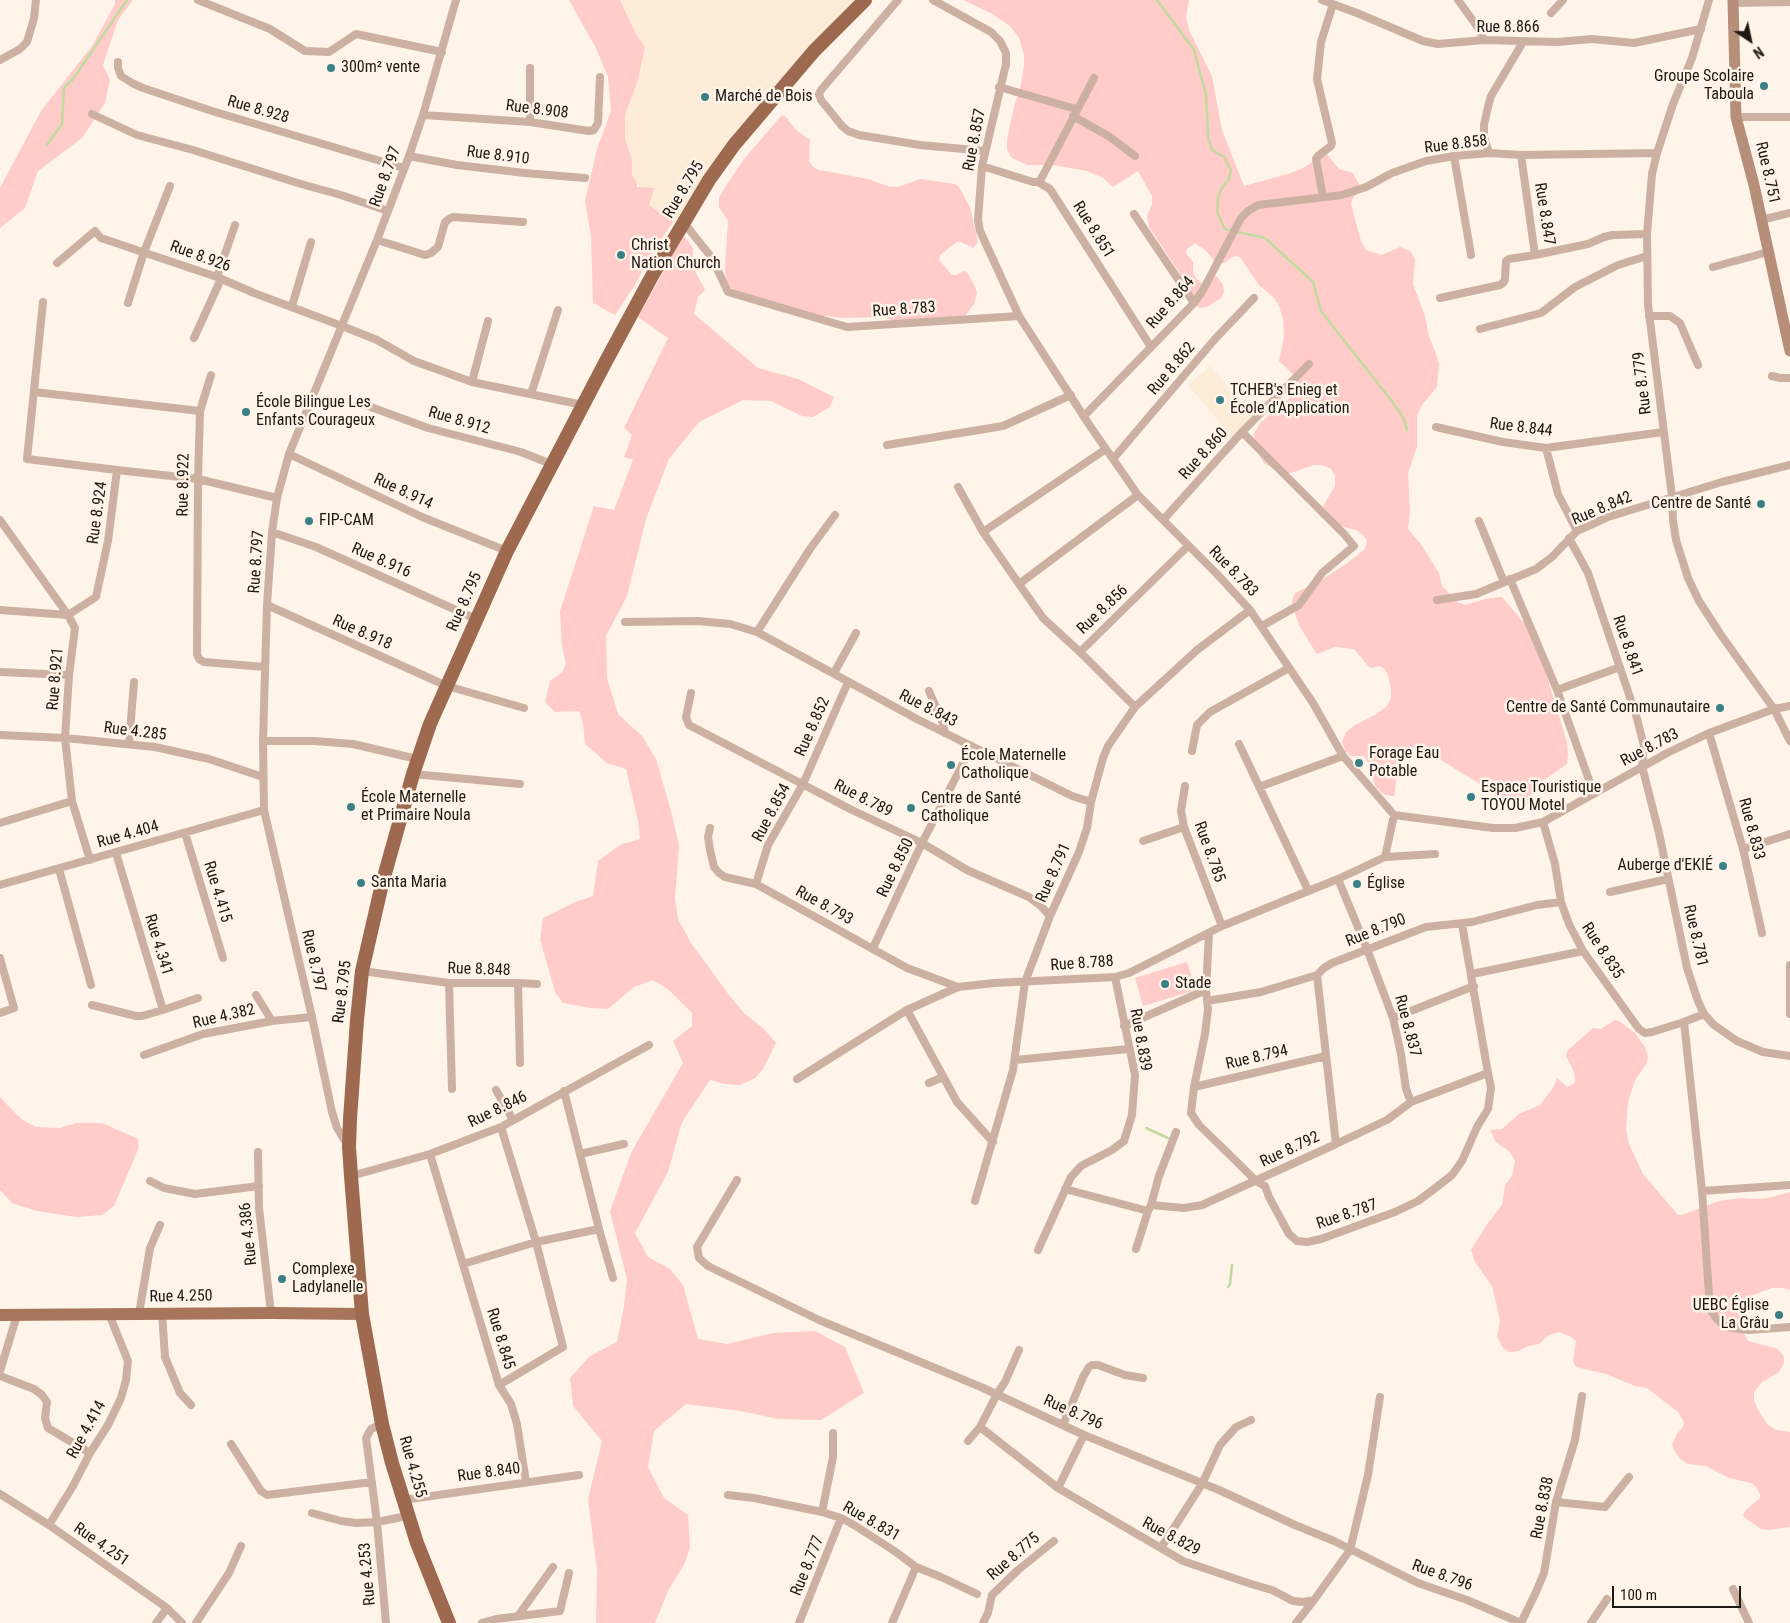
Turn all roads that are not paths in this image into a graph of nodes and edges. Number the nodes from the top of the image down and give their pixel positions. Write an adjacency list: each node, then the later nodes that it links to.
1 (36, 0): 19 (street)
2 (198, 0): 18 (street)
3 (456, 0): 18 (street, Rue 8.797)
4 (865, 0): 50 (highway, Rue 8.795)
5 (898, 0): 31 (street)
6 (933, 0): 24 (street, Rue 8.857)
7 (1322, 0): 13 (street, Rue 8.866)
8 (1458, 0): 16 (street)
9 (1563, 0): 14 (street)
10 (1709, 0): 15 (street, Rue 8.779)
11 (1733, 2): 12 (street); 28 (main road, Rue 8.751)
12 (1790, 2)
13 (1332, 4): 16 (street, Rue 8.866); 43 (street)
14 (1551, 13)
15 (1701, 29): 17 (street, Rue 8.866); 33 (street, Rue 8.779)
16 (1484, 40): 17 (street, Rue 8.866)
17 (1523, 42): 32 (street)
18 (442, 52): 27 (street, Rue 8.797)
19 (0, 60)
20 (118, 62): 39 (street, Rue 8.928)
21 (530, 68): 30 (street)
22 (600, 77): 30 (street, Rue 8.908)
23 (1094, 78): 25 (street)
24 (999, 87): 25 (street); 31 (street, Rue 8.857)
25 (1075, 112): 36 (street); 41 (street)
26 (92, 114): 45 (street)
27 (423, 115): 30 (street, Rue 8.908); 35 (street, Rue 8.797)
28 (1736, 117): 29 (street); 48 (main road, Rue 8.751)
29 (1790, 117)
30 (530, 122)
31 (985, 151): 38 (street, Rue 8.857)
32 (1489, 153): 34 (street, Rue 8.858); 37 (street, Rue 8.858)
33 (1657, 153): 34 (street, Rue 8.858); 52 (street, Rue 8.779)
34 (1521, 155): 58 (street, Rue 8.847)
35 (409, 156): 39 (street, Rue 8.797); 40 (street, Rue 8.910)
36 (1135, 156)
37 (1454, 156): 43 (street, Rue 8.858); 57 (street)
38 (982, 166): 41 (street, Rue 8.851); 71 (street, Rue 8.857)
39 (404, 168): 45 (street, Rue 8.797)
40 (585, 178)
41 (1038, 182): 77 (street, Rue 8.851)
42 (170, 186): 55 (street)
43 (1322, 197): 44 (street, Rue 8.858)
44 (1266, 204): 67 (street, Rue 8.864)
45 (388, 211): 53 (street, Rue 8.797)
46 (1790, 213): 48 (street)
47 (1134, 214): 67 (street)
48 (1761, 220): 56 (main road, Rue 8.751)
49 (523, 222): 53 (street)
50 (684, 223): 71 (street, Rue 8.783); 89 (highway, Rue 8.795)
51 (235, 225): 62 (street)
52 (1647, 234): 58 (street, Rue 8.847); 59 (street, Rue 8.779)
53 (377, 240): 74 (street, Rue 8.797)
54 (311, 242): 68 (street)
55 (144, 252): 60 (street, Rue 8.926); 62 (street, Rue 8.926); 66 (street)
56 (1768, 252): 61 (street); 70 (main road, Rue 8.751)
57 (1471, 255)
58 (1535, 255): 64 (street)
59 (1647, 256): 72 (street, Rue 8.779); 75 (street)
60 (57, 263)
61 (1713, 267)
62 (219, 278): 68 (street, Rue 8.926); 76 (street)
63 (1254, 298): 99 (street, Rue 8.862)
64 (1440, 298)
65 (43, 302): 85 (street)
66 (128, 303)
67 (1194, 303): 77 (street, Rue 8.864)
68 (292, 306): 74 (street, Rue 8.926)
69 (558, 310): 86 (street)
70 (1785, 312): 78 (main road, Rue 8.751)
71 (1019, 316): 87 (street, Rue 8.783)
72 (1649, 316): 80 (street); 94 (street, Rue 8.779)
73 (488, 320): 84 (street)
74 (342, 326): 84 (street, Rue 8.926); 98 (street, Rue 8.797)
75 (1480, 329)
76 (194, 338)
77 (1151, 346): 91 (street, Rue 8.864)
78 (1790, 351)
79 (1310, 364): 93 (street, Rue 8.860)
80 (1698, 365)
81 (211, 375): 90 (street, Rue 8.922)
82 (1772, 376): 83 (street)
83 (1790, 378)
84 (472, 382): 86 (street, Rue 8.926)
85 (34, 392): 90 (street); 102 (street)
86 (531, 394): 89 (street, Rue 8.926)
87 (1071, 395): 91 (street, Rue 8.783); 95 (street)
88 (360, 403): 100 (street, Rue 8.912)
89 (583, 405): 100 (highway, Rue 8.795)
90 (200, 411): 103 (street, Rue 8.922)
91 (1084, 416): 96 (street, Rue 8.783)
92 (1436, 427): 97 (street, Rue 8.844)
93 (1242, 432): 110 (street, Rue 8.860); 127 (street)
94 (1663, 432): 97 (street, Rue 8.844); 106 (street, Rue 8.779)
95 (887, 445)
96 (1106, 448): 99 (street, Rue 8.783); 114 (street)
97 (1546, 448): 112 (street)
98 (289, 454): 107 (street, Rue 8.797); 117 (street, Rue 8.914)
99 (1113, 459): 105 (street, Rue 8.783)
100 (551, 464): 117 (highway, Rue 8.795)
101 (1790, 465): 106 (street, Rue 8.842)
102 (118, 470): 103 (street, Rue 8.924); 124 (street, Rue 8.924)
103 (198, 479): 107 (street, Rue 8.924); 131 (street, Rue 8.922)
104 (958, 487): 114 (street, Rue 8.856)
105 (1138, 495): 110 (street, Rue 8.783); 119 (street)
106 (1672, 497): 112 (street, Rue 8.842); 146 (street, Rue 8.779)
107 (277, 498): 113 (street, Rue 8.797)
108 (835, 515): 128 (street)
109 (0, 520): 124 (street, Rue 8.921)
110 (1163, 520): 116 (street, Rue 8.783)
111 (1479, 521): 118 (street)
112 (1577, 531): 115 (street, Rue 8.842)
113 (272, 532): 121 (street, Rue 8.797); 125 (street, Rue 8.916)
114 (983, 532): 119 (street, Rue 8.856)
115 (1569, 538): 118 (street, Rue 8.842); 132 (street, Rue 8.841)
116 (1188, 546): 123 (street, Rue 8.783); 130 (street, Rue 8.856)
117 (507, 552): 125 (highway, Rue 8.795)
118 (1507, 581): 120 (street, Rue 8.842); 140 (street)
119 (1019, 584): 130 (street, Rue 8.856)
120 (1437, 600)
121 (267, 605): 131 (street, Rue 8.797); 139 (street, Rue 8.918)
122 (0, 610): 124 (street)
123 (1250, 610): 127 (street, Rue 8.783); 144 (street, Rue 8.791)
124 (68, 615): 136 (street, Rue 8.921)
125 (476, 619): 139 (highway, Rue 8.795)
126 (626, 622): 128 (street, Rue 8.843)
127 (1262, 626): 133 (street, Rue 8.783)
128 (756, 632): 135 (street, Rue 8.843)
129 (856, 633): 135 (street)
130 (1080, 652): 144 (street)
131 (265, 666): 151 (street, Rue 8.797)
132 (1620, 667): 140 (street); 159 (street, Rue 8.841)
133 (1290, 668): 156 (street); 157 (street, Rue 8.783)
134 (0, 672): 136 (street)
135 (834, 672): 138 (street, Rue 8.843)
136 (69, 675): 150 (street, Rue 8.921)
137 (134, 682): 153 (street)
138 (848, 682): 147 (street, Rue 8.843); 163 (street, Rue 8.852)
139 (447, 686): 145 (street, Rue 8.918); 158 (highway, Rue 8.795)
140 (1557, 690): 166 (street)
141 (929, 691): 147 (street)
142 (691, 693): 163 (street, Rue 8.789)
143 (1790, 706): 146 (street, Rue 8.783)
144 (1135, 707): 168 (street, Rue 8.791)
145 (524, 708)
146 (1774, 709): 148 (street, Rue 8.783); 152 (street, Rue 8.779)
147 (945, 733): 155 (street, Rue 8.843)
148 (1709, 733): 159 (street, Rue 8.783); 179 (street, Rue 8.833)
149 (0, 735): 150 (street, Rue 4.285)
150 (65, 738): 153 (street, Rue 4.285); 167 (street, Rue 8.921)
151 (263, 741): 158 (street); 161 (street, Rue 8.797)
152 (1790, 741)
153 (129, 744): 161 (street, Rue 4.285)
154 (1239, 744): 165 (street)
155 (972, 746): 168 (street, Rue 8.843); 178 (street, Rue 8.850)
156 (1192, 751)
157 (1343, 756): 165 (street); 170 (street, Rue 8.783)
158 (417, 759): 160 (highway, Rue 8.795)
159 (1642, 766): 166 (street, Rue 8.783); 185 (street, Rue 8.781)
160 (412, 774): 162 (street); 203 (highway, Rue 8.795)
161 (264, 778): 169 (street, Rue 8.797)
162 (520, 784)
163 (804, 784): 178 (street, Rue 8.789); 187 (street, Rue 8.854)
164 (1185, 786): 173 (street, Rue 8.785)
165 (1259, 787): 189 (street)
166 (1594, 794): 171 (street, Rue 8.783)
167 (72, 801): 172 (street); 183 (street, Rue 8.921)
168 (1091, 802): 192 (street, Rue 8.791)
169 (264, 810): 175 (street, Rue 4.404); 224 (street, Rue 8.797)
170 (1394, 815): 171 (street, Rue 8.783); 182 (street)
171 (1543, 822): 191 (street, Rue 8.835)
172 (0, 823)
173 (1184, 827): 177 (street); 194 (street, Rue 8.785)
174 (710, 828): 187 (street, Rue 8.793)
175 (185, 833): 180 (street, Rue 4.404); 201 (street, Rue 4.415)
176 (1790, 834): 179 (street)
177 (1144, 841)
178 (922, 843): 192 (street, Rue 8.789); 197 (street, Rue 8.850)
179 (1743, 848): 196 (street, Rue 8.833)
180 (116, 852): 183 (street, Rue 4.404); 219 (street, Rue 4.341)
181 (1435, 854): 182 (street)
182 (1385, 857): 186 (street, Rue 8.788)
183 (90, 860): 184 (street, Rue 4.404)
184 (59, 869): 188 (street, Rue 4.404); 211 (street)
185 (1668, 879): 190 (street); 222 (street, Rue 8.781)
186 (1338, 880): 189 (street, Rue 8.788); 198 (street, Rue 8.837)
187 (756, 884): 197 (street, Rue 8.793)
188 (0, 885)
189 (1308, 890): 194 (street, Rue 8.788)
190 (1610, 892)
191 (1561, 902): 193 (street, Rue 8.790); 199 (street, Rue 8.835)
192 (1050, 916): 207 (street, Rue 8.791)
193 (1462, 924): 198 (street, Rue 8.790); 204 (street, Rue 8.787)
194 (1222, 926): 195 (street, Rue 8.788)
195 (1209, 933): 206 (street, Rue 8.788); 214 (street, Rue 8.787)
196 (1762, 933)
197 (872, 948): 213 (street, Rue 8.793)
198 (1367, 949): 205 (street, Rue 8.790); 225 (street, Rue 8.837)
199 (1583, 952): 204 (street); 227 (street, Rue 8.835)
200 (0, 958): 221 (street)
201 (223, 958)
202 (1790, 965): 223 (street)
203 (362, 971): 208 (street, Rue 8.848); 251 (highway, Rue 8.795)
204 (1472, 974): 212 (street, Rue 8.787)
205 (1317, 975): 217 (street, Rue 8.790); 232 (street, Rue 8.792)
206 (1115, 977): 207 (street, Rue 8.788); 228 (street, Rue 8.839)
207 (1025, 982): 213 (street, Rue 8.788); 234 (street, Rue 8.791)
208 (449, 983): 209 (street, Rue 8.848); 241 (street)
209 (518, 984): 210 (street); 235 (street, Rue 8.848)
210 (537, 984)
211 (92, 985)
212 (1474, 986): 225 (street); 236 (street, Rue 8.787)
213 (958, 987): 220 (street, Rue 8.788)
214 (1206, 990): 217 (street, Rue 8.787); 228 (street)
215 (256, 995): 226 (street)
216 (198, 998): 219 (street)
217 (1207, 1001): 240 (street, Rue 8.787)
218 (92, 1005): 219 (street)
219 (163, 1010)
220 (907, 1010): 237 (street); 238 (street, Rue 8.788)
221 (0, 1013)
222 (1704, 1014): 227 (street); 233 (street, Rue 8.781)
223 (1790, 1014)
224 (312, 1017): 226 (street, Rue 4.382); 251 (street, Rue 8.797)
225 (1393, 1018): 244 (street, Rue 8.837)
226 (272, 1021): 231 (street, Rue 4.382)
227 (1684, 1022): 262 (street)
228 (1124, 1026): 230 (street, Rue 8.839)
229 (648, 1046): 243 (street, Rue 8.846)
230 (1128, 1049): 234 (street); 261 (street, Rue 8.839)
231 (144, 1055)
232 (1326, 1056): 240 (street, Rue 8.794); 250 (street, Rue 8.792)
233 (1790, 1056)
234 (1015, 1060): 248 (street, Rue 8.791)
235 (520, 1063)
236 (1488, 1073): 244 (street); 258 (street, Rue 8.787)
237 (943, 1076): 239 (street); 248 (street)
238 (797, 1078)
239 (929, 1083)
240 (1194, 1087): 258 (street, Rue 8.787)
241 (452, 1088)
242 (496, 1090): 245 (street)
243 (564, 1091): 245 (street, Rue 8.846); 254 (street)
244 (1411, 1102): 250 (street)
245 (513, 1120): 246 (street, Rue 8.846)
246 (501, 1127): 253 (street, Rue 8.846); 267 (street, Rue 8.845)
247 (1176, 1132): 264 (street)
248 (993, 1142): 263 (street, Rue 8.791)
249 (624, 1144): 254 (street)
250 (1336, 1144): 258 (street, Rue 8.792)
251 (349, 1147): 255 (highway, Rue 8.795)
252 (258, 1152): 260 (street, Rue 4.386)
253 (430, 1154): 255 (street, Rue 8.846); 270 (street, Rue 8.845)
254 (580, 1154): 266 (street)
255 (351, 1176): 276 (highway, Rue 8.795)
256 (737, 1180): 285 (street, Rue 8.796)
257 (150, 1181): 260 (street)
258 (1256, 1181): 264 (street, Rue 8.792)
259 (1790, 1185): 262 (street)
260 (259, 1186): 272 (street, Rue 4.386)
261 (1064, 1189): 264 (street, Rue 8.792); 268 (street, Rue 8.839)
262 (1702, 1191): 279 (street)
263 (975, 1201)
264 (1150, 1208): 269 (street)
265 (160, 1225): 275 (street)
266 (599, 1229): 267 (street); 271 (street)
267 (536, 1242): 270 (street); 284 (street, Rue 8.845)
268 (1038, 1250)
269 (1136, 1250)
270 (462, 1264): 284 (street, Rue 8.845)
271 (613, 1278)
272 (271, 1312): 273 (main road, Rue 4.250); 276 (main road, Rue 4.250)
273 (162, 1313): 275 (main road, Rue 4.250); 288 (street)
274 (109, 1314): 275 (main road, Rue 4.250); 278 (main road, Rue 4.250); 297 (street, Rue 4.414)
275 (140, 1314)
276 (362, 1314): 290 (highway, Rue 4.255)
277 (0, 1315): 278 (main road, Rue 4.250)
278 (17, 1315): 281 (street)
279 (1790, 1328)
280 (1019, 1350): 285 (street)
281 (0, 1371)
282 (0, 1376): 297 (street)
283 (1143, 1378): 291 (street)
284 (499, 1385): 301 (street)
285 (997, 1394): 291 (street, Rue 8.796); 292 (street)
286 (1582, 1396): 307 (street, Rue 8.838)
287 (1380, 1397): 318 (street)
288 (191, 1405)
289 (1251, 1420): 302 (street)
290 (382, 1424): 300 (street, Rue 4.253); 306 (highway, Rue 4.255)
291 (1063, 1425): 294 (street, Rue 8.796)
292 (980, 1426): 295 (street); 303 (street, Rue 8.829)
293 (833, 1433): 309 (street, Rue 8.831)
294 (1084, 1435): 302 (street, Rue 8.796); 303 (street)
295 (968, 1441)
296 (231, 1444): 300 (street)
297 (90, 1453): 314 (street, Rue 4.414)
298 (579, 1475): 301 (street, Rue 8.840)
299 (1629, 1477): 307 (street)
300 (372, 1482): 313 (street, Rue 4.253)
301 (526, 1482): 306 (street, Rue 8.840)
302 (1202, 1484): 317 (street); 318 (street, Rue 8.796)
303 (1058, 1488): 317 (street, Rue 8.829)
304 (2, 1495): 308 (street); 314 (street, Rue 4.251)
305 (728, 1495): 309 (street)
306 (402, 1500): 311 (highway, Rue 4.255)
307 (1556, 1502): 338 (street, Rue 8.838)
308 (0, 1505)
309 (822, 1512): 312 (street, Rue 8.831)
310 (312, 1513): 313 (street)
311 (407, 1516): 313 (street, Rue 4.253); 332 (highway, Rue 4.255)
312 (841, 1518): 320 (street, Rue 8.831); 334 (street, Rue 8.777)
313 (378, 1522): 331 (street, Rue 4.253)
314 (49, 1526): 326 (street, Rue 4.251)
315 (1054, 1541): 336 (street, Rue 8.775)
316 (241, 1546): 330 (street)
317 (1161, 1548): 325 (street, Rue 8.829)
318 (1350, 1550): 325 (street); 338 (street, Rue 8.796)
319 (553, 1567): 327 (street)
320 (916, 1567): 323 (street, Rue 8.831); 335 (street)
321 (569, 1573): 327 (street)
322 (1733, 1589): 340 (street)
323 (977, 1594)
324 (1607, 1599): 339 (street)
325 (1314, 1600): 337 (street)
326 (168, 1608): 328 (street); 329 (street, Rue 4.251)
327 (518, 1616): 333 (street)
328 (156, 1623)
329 (182, 1623)
330 (196, 1623)
331 (386, 1623)
332 (449, 1623)
333 (482, 1623)
334 (799, 1623)
335 (892, 1623)
336 (984, 1623)
337 (1296, 1623)
338 (1521, 1623)
339 (1591, 1623)
340 (1749, 1623)

